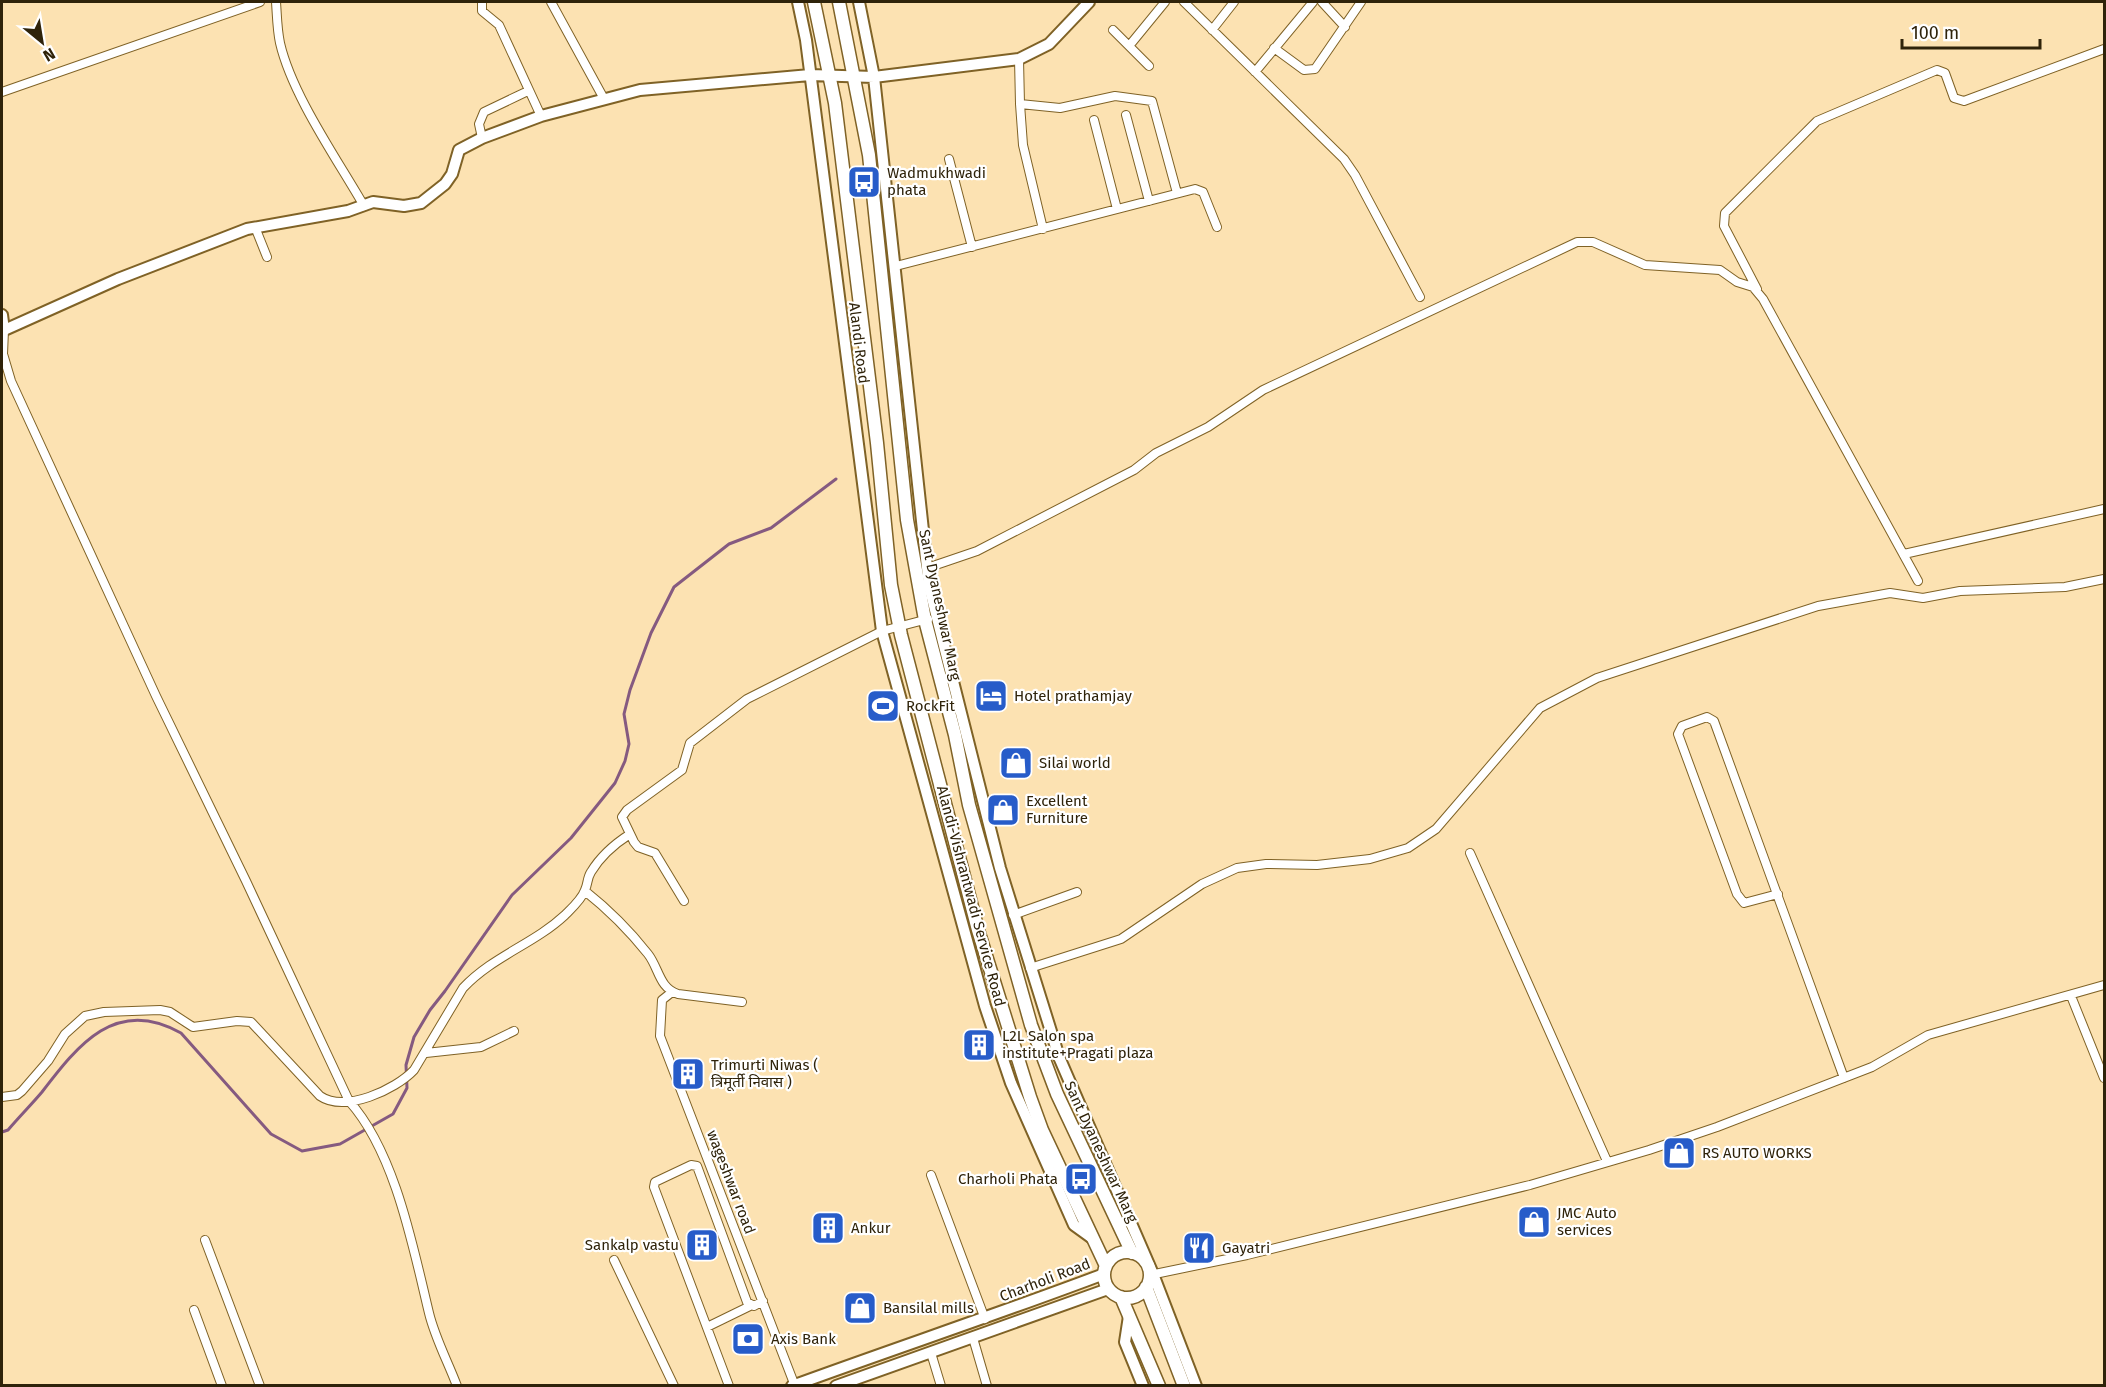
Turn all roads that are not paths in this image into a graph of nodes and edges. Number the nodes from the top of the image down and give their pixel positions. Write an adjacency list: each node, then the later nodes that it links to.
1 (260, 2): 30 (street)
2 (276, 2): 40 (street)
3 (482, 2): 29 (street)
4 (551, 2): 31 (street)
5 (798, 2): 25 (street, Alandi Road)
6 (814, 2): 26 (main road)
7 (859, 2): 28 (street)
8 (1089, 2): 22 (street)
9 (1165, 2): 19 (street)
10 (1184, 2): 18 (street)
11 (1234, 2): 18 (street)
12 (1313, 2): 20 (street)
13 (1322, 2): 16 (street)
14 (1361, 2): 16 (street)
15 (840, 3): 27 (main road, Sant Dyaneshwar Marg)
16 (1345, 27): 20 (street)
17 (1113, 30): 19 (street)
18 (1212, 30): 24 (street)
19 (1129, 46): 23 (street)
20 (1274, 48): 24 (street)
21 (2104, 50): 48 (street)
22 (1019, 59): 28 (street); 32 (street)
23 (1149, 66)
24 (1255, 72): 49 (street)
25 (810, 75): 26 (street); 31 (street); 57 (street, Alandi Road)
26 (829, 75): 27 (street); 59 (main road)
27 (856, 76): 28 (street); 58 (main road, Sant Dyaneshwar Marg)
28 (874, 77): 47 (street)
29 (528, 91): 34 (street); 36 (street)
30 (2, 92)
31 (603, 97): 34 (street)
32 (1020, 104): 38 (street); 44 (street)
33 (1126, 115): 39 (street)
34 (541, 116): 36 (street)
35 (1094, 120): 41 (street)
36 (482, 138): 40 (street)
37 (949, 159): 45 (street)
38 (1177, 193): 39 (street); 43 (street)
39 (1149, 201): 41 (street)
40 (364, 206): 42 (street)
41 (1117, 209): 44 (street)
42 (255, 227): 46 (street); 51 (street)
43 (1217, 227)
44 (1043, 229): 45 (street)
45 (972, 247): 47 (street)
46 (267, 257)
47 (896, 266): 54 (street)
48 (1759, 293): 53 (street); 54 (street)
49 (1420, 297)
50 (2, 315): 51 (street)
51 (3, 330): 78 (street)
52 (2104, 509): 53 (street)
53 (1904, 554): 56 (street)
54 (927, 568): 58 (street)
55 (2104, 579): 68 (street)
56 (1918, 581)
57 (880, 614): 60 (street, Alandi-Vishrantwadi Service Road)
58 (930, 619): 59 (street); 67 (street); 83 (main road, Sant Dyaneshwar Marg)
59 (900, 630): 60 (street); 81 (main road)
60 (882, 631): 61 (street); 81 (street, Alandi-Vishrantwadi Service Road)
61 (630, 834): 63 (street); 66 (street)
62 (1470, 853): 79 (street)
63 (585, 891): 70 (street); 74 (street)
64 (1077, 892): 67 (street)
65 (1778, 894): 65 (street); 75 (street)
66 (684, 901)
67 (1013, 915): 68 (street)
68 (1030, 968): 86 (street)
69 (2104, 985): 71 (street)
70 (672, 992): 72 (street); 89 (street, wageshwar road)
71 (2071, 996): 75 (street); 76 (street)
72 (742, 1002)
73 (514, 1031): 74 (street)
74 (426, 1053): 78 (street)
75 (1844, 1078): 79 (street)
76 (2104, 1078)
77 (2, 1097): 78 (street)
78 (349, 1101): 102 (street)
79 (1607, 1161): 86 (street)
80 (931, 1175): 95 (street)
81 (1092, 1238): 85 (main road)
82 (206, 1240): 101 (street)
83 (1132, 1253): 85 (main road); 86 (main road, Sant Dyaneshwar Marg)
84 (614, 1260): 103 (street)
85 (1105, 1270): 87 (main road); 90 (street, Charholi Road)
86 (1150, 1278): 88 (main road); 110 (main road); 111 (street)
87 (1108, 1289): 88 (main road); 93 (street, Charholi Road)
88 (1121, 1297): 94 (main road)
89 (763, 1301): 91 (street); 99 (street, wageshwar road)
90 (1034, 1301): 93 (street); 95 (street, Charholi Road)
91 (750, 1306): 96 (street); 96 (street)
92 (194, 1310): 100 (street)
93 (1038, 1314): 97 (street, Charholi Road)
94 (1129, 1316): 108 (street); 109 (main road)
95 (984, 1319): 99 (street, Charholi Road)
96 (707, 1327): 104 (street)
97 (973, 1338): 98 (street, Charholi Road); 107 (street)
98 (931, 1353): 105 (street, Charholi Road); 106 (street)
99 (794, 1385)
100 (222, 1386)
101 (260, 1386)
102 (458, 1386)
103 (674, 1386)
104 (729, 1386)
105 (836, 1386)
106 (941, 1386)
107 (987, 1386)
108 (1143, 1386)
109 (1159, 1386)
110 (1184, 1386)
111 (1196, 1386)

